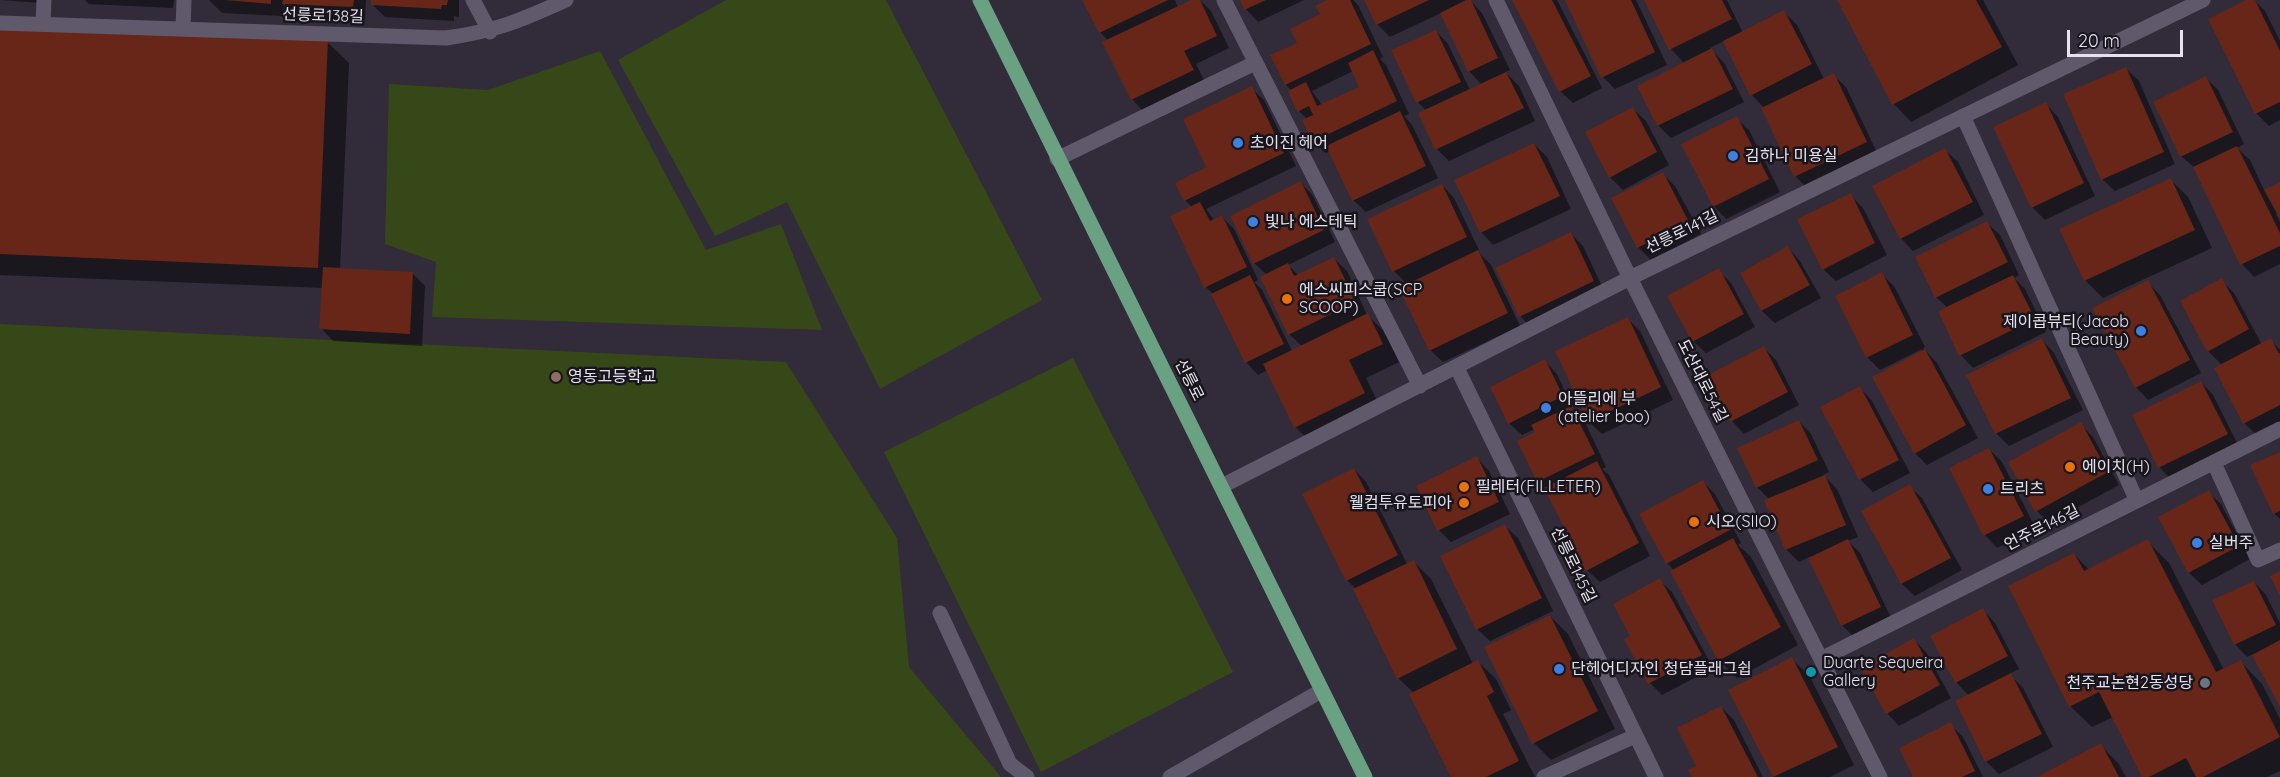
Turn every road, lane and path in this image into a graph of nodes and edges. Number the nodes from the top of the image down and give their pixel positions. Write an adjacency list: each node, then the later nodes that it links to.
1 (44, 0): 10 (street)
2 (184, 0): 11 (street)
3 (473, 0): 12 (street)
4 (566, 0): 12 (street, 선릉로138길)
5 (980, 0): 15 (main road, 선릉로)
6 (1224, 0): 13 (street)
7 (1496, 0): 16 (street, 도산대로54길)
8 (2203, 0): 14 (street, 선릉로141길)
9 (0, 23): 10 (street, 선릉로138길)
10 (43, 24): 11 (street, 선릉로138길)
11 (183, 29): 12 (street, 선릉로138길)
12 (490, 32)
13 (1255, 63): 15 (street); 18 (street)
14 (1963, 116): 16 (street, 선릉로141길); 22 (street)
15 (1057, 159): 21 (main road, 선릉로)
16 (1630, 278): 17 (street, 선릉로141길); 25 (street, 도산대로54길)
17 (1457, 368): 18 (street, 선릉로141길); 27 (street, 선릉로145길)
18 (1420, 386): 21 (street, 선릉로141길)
19 (2280, 429): 20 (street, 언주로146길)
20 (2214, 463): 22 (street, 언주로146길); 23 (street)
21 (1222, 486): 26 (main road, 선릉로)
22 (2137, 501): 25 (street, 언주로146길)
23 (2280, 550)
24 (940, 613): 28 (street)
25 (1821, 659): 33 (street, 도산대로54길)
26 (1321, 691): 29 (street); 30 (main road, 선릉로)
27 (1635, 736): 31 (street); 32 (street, 선릉로145길)
28 (1027, 777)
29 (1170, 777)
30 (1365, 777)
31 (1544, 777)
32 (1656, 777)
33 (1880, 777)

